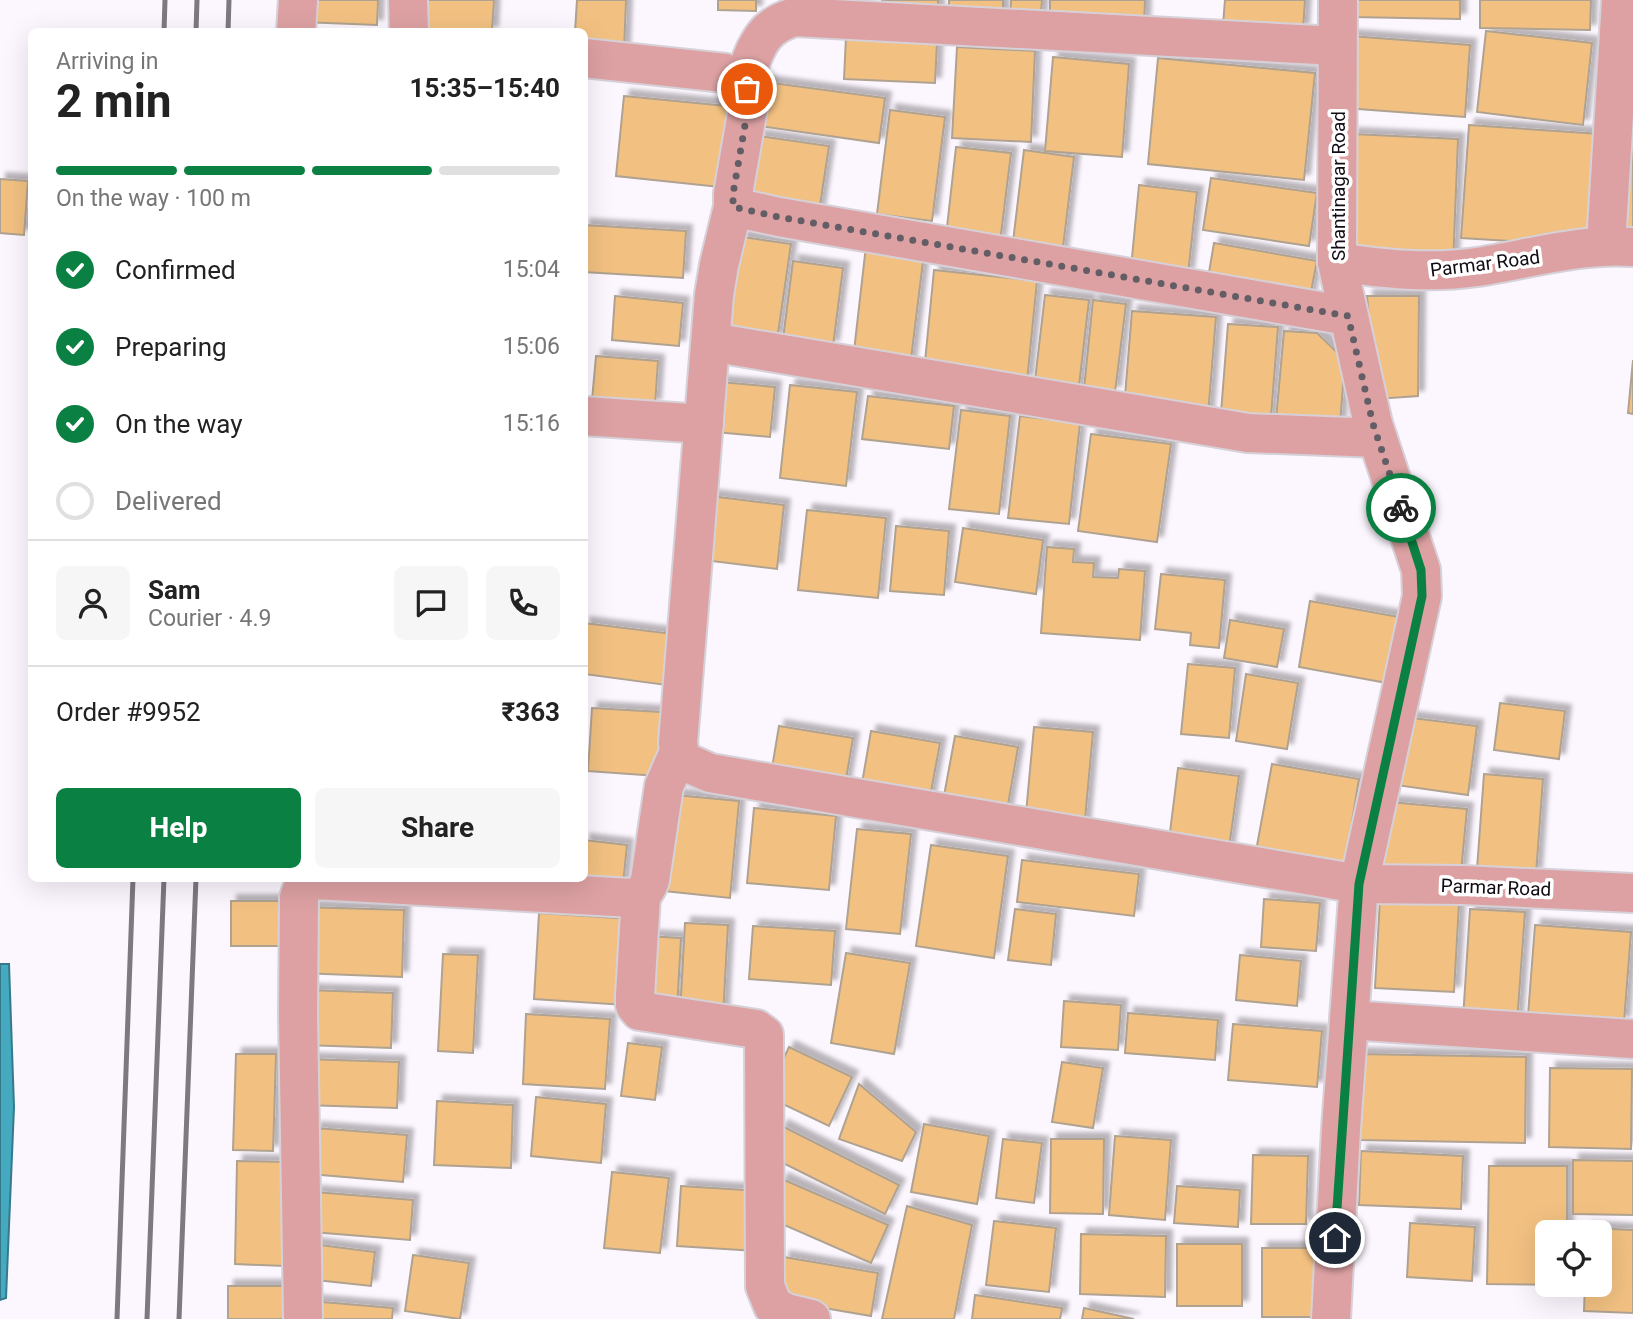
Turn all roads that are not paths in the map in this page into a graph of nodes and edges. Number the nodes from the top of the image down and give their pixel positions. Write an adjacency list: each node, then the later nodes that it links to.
1 (298, 0): 5 (street)
2 (408, 0): 6 (street)
3 (1338, 0): 7 (street, Shantinagar Road)
4 (1621, 0): 11 (street)
5 (296, 28)
6 (409, 28)
7 (1337, 46): 9 (street); 12 (street, Shantinagar Road)
8 (588, 58): 9 (street)
9 (742, 83): 10 (street)
10 (733, 207): 13 (street); 14 (street)
11 (1619, 246): 12 (street, Parmar Road)
12 (1337, 262): 13 (street, Shantinagar Road)
13 (1348, 316): 17 (street, Shantinagar Road)
14 (710, 342): 16 (street); 17 (street)
15 (588, 416): 16 (street)
16 (704, 424): 18 (street)
17 (1377, 438): 21 (street, Shantinagar Road)
18 (679, 752): 21 (street, Parmar Road); 23 (street)
19 (350, 882): 23 (street)
20 (297, 883): 26 (street)
21 (1359, 884): 22 (street, Parmar Road); 24 (street, Shantinagar Road)
22 (1633, 893)
23 (641, 895): 27 (street)
24 (1349, 1020): 25 (street); 28 (street, Shantinagar Road)
25 (1633, 1039)
26 (303, 1319)
27 (811, 1319)
28 (1331, 1319)

